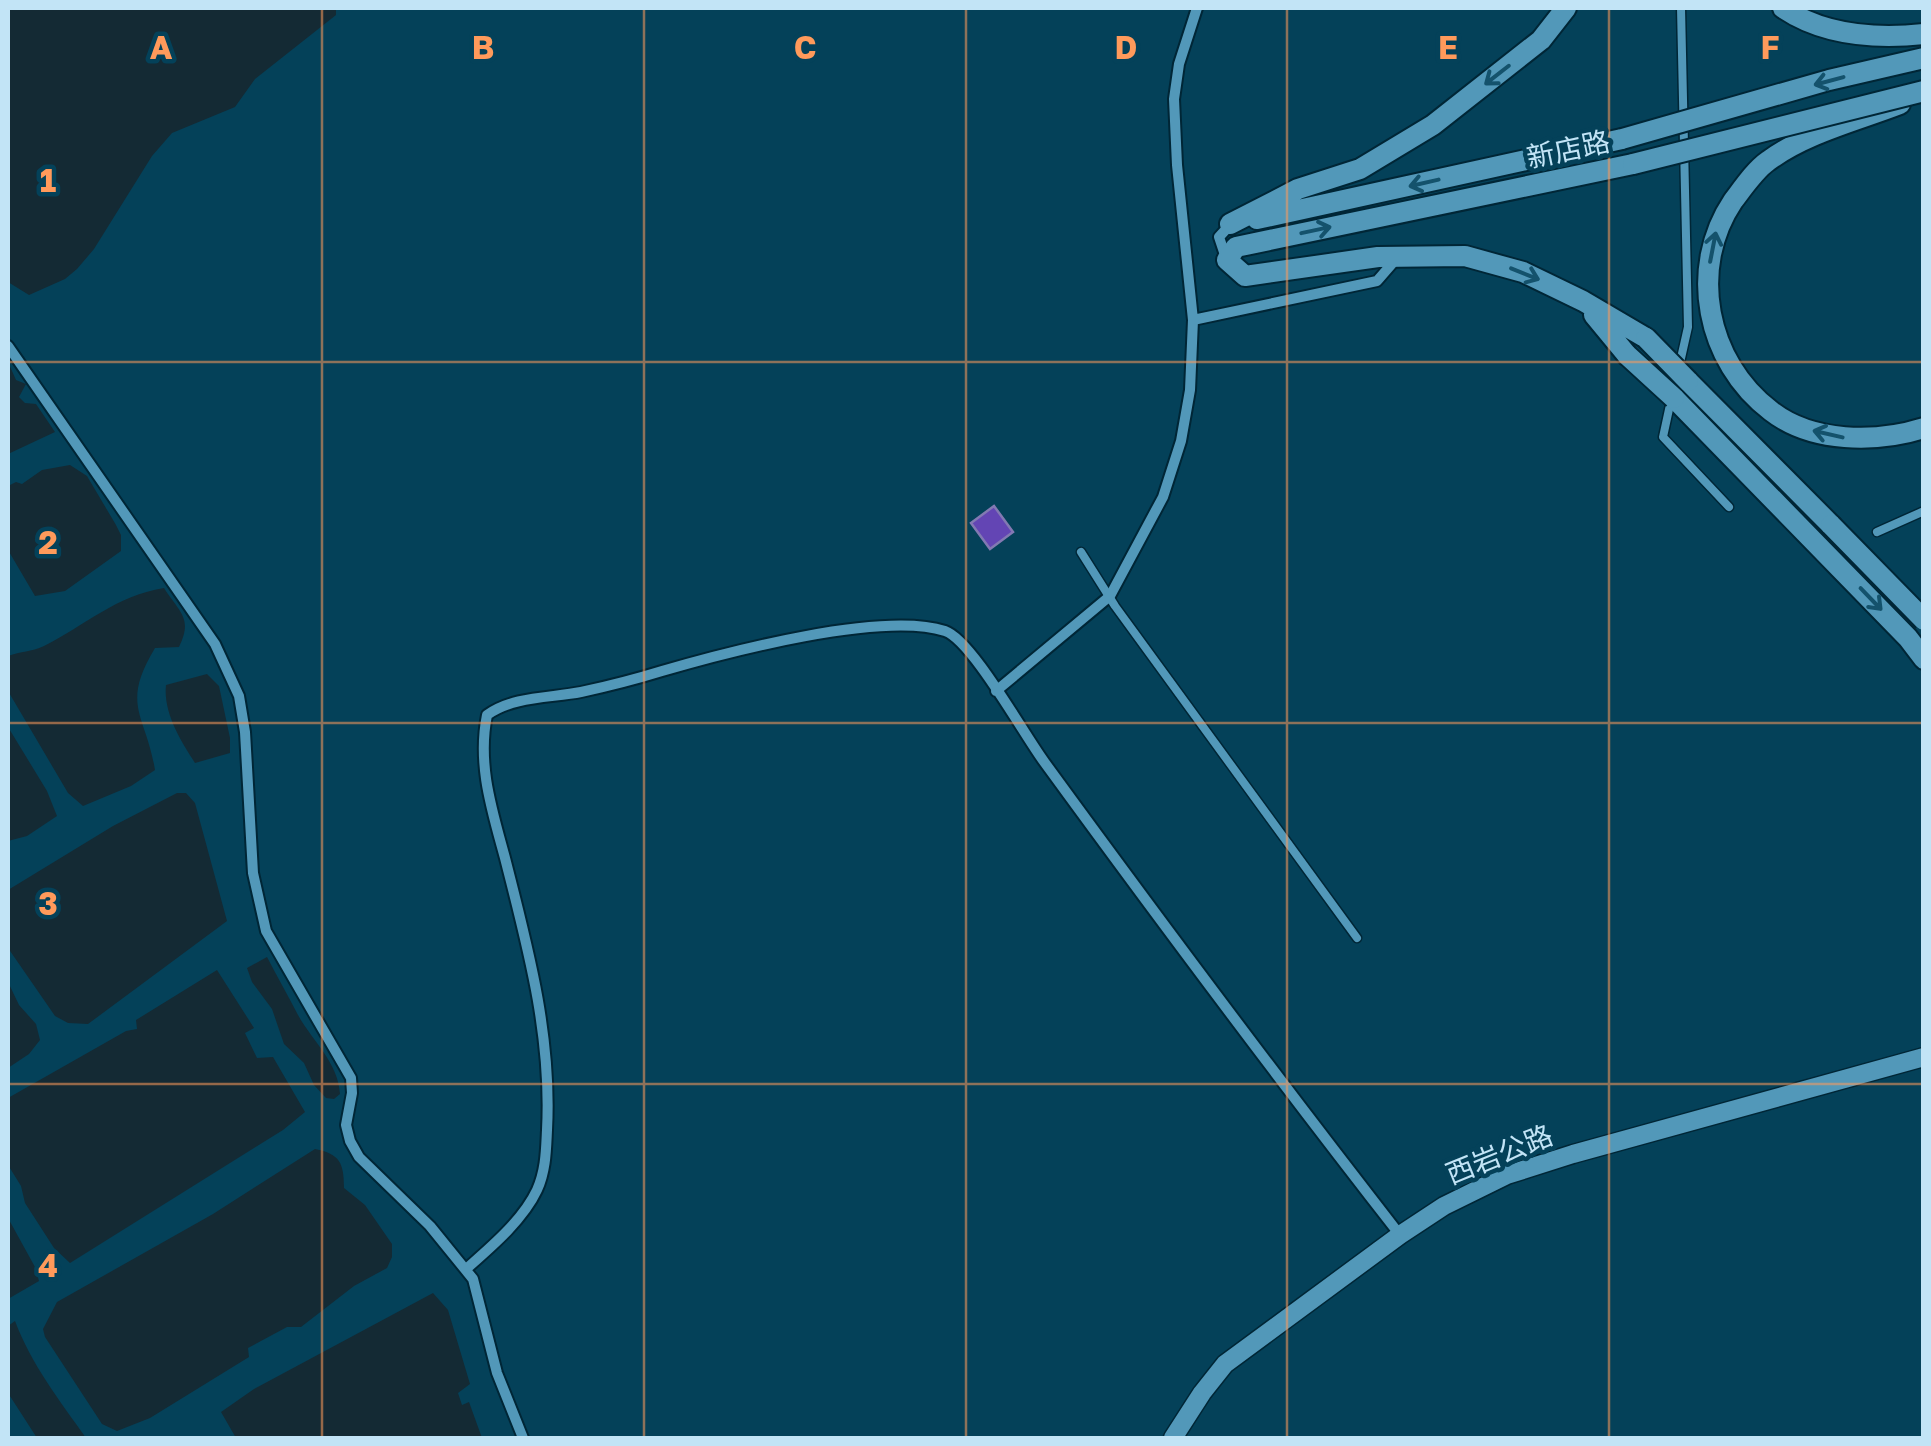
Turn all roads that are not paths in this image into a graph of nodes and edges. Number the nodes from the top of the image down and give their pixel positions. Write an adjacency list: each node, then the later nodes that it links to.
1 (1197, 8): 12 (street)
2 (1566, 8): 8 (main road, one-way to 8)
3 (1681, 8): 15 (lane)
4 (1783, 8): 5 (main road)
5 (1924, 34)
6 (1924, 58): 8 (main road, 新店路, one-way to 8, bridge)
7 (1924, 93): 10 (main road, 新店路, one-way to 7, bridge); 14 (main road, one-way to 7)
8 (1230, 224): 10 (street)
9 (1398, 257): 10 (main road); 11 (main road, one-way to 11); 12 (street)
10 (1228, 260)
11 (1583, 302): 20 (main road, bridge); 21 (main road, one-way to 21, bridge)
12 (1193, 320): 19 (street)
13 (8, 346): 26 (street)
14 (1924, 428)
15 (1729, 507)
16 (1924, 511): 17 (lane)
17 (1877, 532)
18 (1081, 552): 19 (lane)
19 (1110, 596): 22 (street); 23 (lane)
20 (1924, 620)
21 (1924, 660)
22 (996, 690): 25 (street); 26 (street)
23 (1356, 938)
24 (1924, 1057): 25 (street, 西岩公路)
25 (1400, 1235): 28 (street, 西岩公路)
26 (466, 1269): 27 (street)
27 (523, 1438)
28 (1173, 1438)

